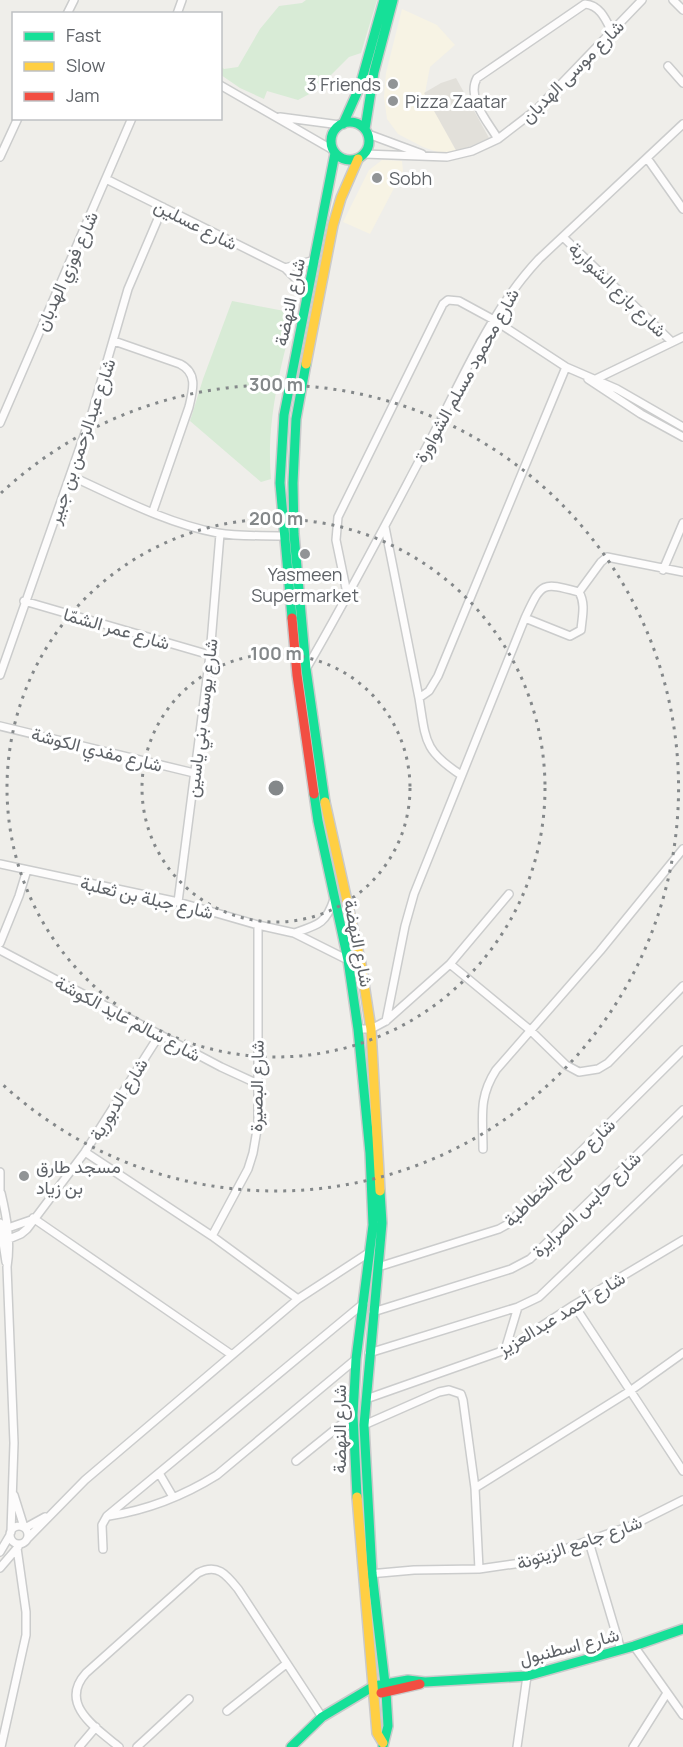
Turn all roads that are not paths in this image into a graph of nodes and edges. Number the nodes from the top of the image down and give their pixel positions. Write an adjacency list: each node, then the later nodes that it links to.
1 (384, 0): 13 (street)
2 (393, 0): 15 (street)
3 (642, 0): 6 (street, شارع موسى الهدبان)
4 (673, 0): 5 (street)
5 (683, 10)
6 (612, 32): 16 (street, شارع موسى الهدبان); 16 (street)
7 (668, 66): 8 (street)
8 (683, 83)
9 (222, 86): 10 (street)
10 (276, 117): 13 (street); 17 (street)
11 (17, 120): 20 (street)
12 (131, 120): 22 (street, شارع فوزي الهدبان)
13 (341, 124): 15 (street); 17 (street)
14 (683, 124): 21 (street, شارع محمود مسلم الشواورة)
15 (367, 131): 18 (street); 19 (street, شارع موسى الهدبان)
16 (498, 139): 19 (street, شارع موسى الهدبان)
17 (334, 151): 18 (street); 26 (street, شارع النهضة)
18 (361, 156): 19 (street, شارع موسى الهدبان); 57 (street, شارع النهضة)
19 (430, 157)
20 (0, 158)
21 (647, 158): 24 (street); 25 (street, شارع محمود مسلم الشواورة)
22 (106, 179): 23 (street, شارع عسلين); 36 (street, شارع فوزي الهدبان)
23 (164, 207): 27 (street, شارع عسلين); 31 (street, شارع عبدالرحمن بن جبير)
24 (683, 209)
25 (563, 237): 29 (street, شارع محمود مسلم الشواورة); 32 (street, شارع بازع الشواربة)
26 (315, 260): 27 (street); 28 (street, شارع النهضة)
27 (285, 268): 28 (street, شارع عسلين)
28 (307, 293): 49 (street, شارع النهضة)
29 (494, 320): 33 (street); 47 (street, شارع محمود مسلم الشواورة); 53 (street)
30 (683, 337): 32 (street)
31 (114, 341): 44 (street, شارع عبدالرحمن بن جبير); 45 (street)
32 (672, 342): 35 (street)
33 (566, 367): 34 (street); 59 (street)
34 (581, 374): 35 (street); 38 (street)
35 (596, 379): 37 (street)
36 (4, 406): 40 (street, شارع فوزي الهدبان)
37 (645, 406): 38 (street); 39 (street)
38 (641, 414): 41 (street)
39 (661, 415): 41 (street); 42 (street)
40 (0, 423)
41 (656, 423): 43 (street)
42 (683, 427)
43 (683, 437)
44 (71, 476): 45 (street); 54 (street, شارع عبدالرحمن بن جبير)
45 (153, 511): 48 (street)
46 (683, 523): 50 (street)
47 (385, 526): 53 (street, شارع محمود مسلم الشواورة); 59 (street)
48 (220, 534): 49 (street); 56 (street, شارع يوسف بني ياسين)
49 (283, 536): 67 (street, شارع النهضة)
50 (663, 570): 51 (street); 52 (street)
51 (683, 572)
52 (579, 592): 55 (street); 55 (street)
53 (348, 598): 57 (street, شارع محمود مسلم الشواورة)
54 (24, 602): 56 (street, شارع عمر الشمّا); 58 (street, شارع عبدالرحمن بن جبير)
55 (525, 618): 62 (street)
56 (210, 655): 61 (street, شارع يوسف بني ياسين)
57 (306, 669): 78 (street, شارع النهضة)
58 (0, 675)
59 (419, 698): 62 (street)
60 (0, 726): 61 (street, شارع مفدي الكوشة)
61 (194, 773): 68 (street, شارع يوسف بني ياسين)
62 (461, 775): 76 (street)
63 (683, 849): 79 (street)
64 (0, 864): 65 (street, شارع جبلة بن ثعلبة)
65 (27, 870): 68 (street, شارع جبلة بن ثعلبة); 71 (street)
66 (509, 894): 74 (street)
67 (334, 899): 70 (street); 73 (street, شارع النهضة)
68 (177, 902): 69 (street, شارع جبلة بن ثعلبة)
69 (258, 925): 70 (street, شارع جبلة بن ثعلبة); 82 (street, شارع البصيرة)
70 (294, 933): 73 (street, شارع جبلة بن ثعلبة)
71 (0, 943)
72 (0, 950): 80 (street, شارع سالم عايد الكوشة)
73 (348, 960): 77 (street, شارع النهضة)
74 (450, 964): 76 (street); 79 (street)
75 (683, 986): 79 (street)
76 (386, 1021): 78 (street)
77 (358, 1029): 78 (street); 95 (street, شارع النهضة)
78 (371, 1029): 97 (street, شارع النهضة)
79 (530, 1030): 84 (street)
80 (160, 1034): 82 (street, شارع سالم عايد الكوشة); 85 (street, شارع الدبورية)
81 (683, 1050): 97 (street, شارع صالح الخطاطبة)
82 (258, 1084): 92 (street, شارع البصيرة)
83 (683, 1110): 102 (street, شارع حابس الصرايرة)
84 (483, 1149)
85 (84, 1152): 89 (street, شارع الدبورية); 92 (street)
86 (683, 1159): 101 (street)
87 (0, 1172): 88 (street)
88 (0, 1197): 91 (street)
89 (32, 1219): 91 (street); 93 (street, شارع الدبورية); 106 (street)
90 (0, 1223): 91 (street)
91 (4, 1229): 93 (street)
92 (212, 1236): 98 (street)
93 (6, 1240): 96 (street)
94 (683, 1240): 100 (street, شارع أحمد عبدالعزيز)
95 (371, 1252): 98 (street); 99 (street, شارع النهضة)
96 (5, 1262): 116 (street)
97 (378, 1267): 102 (street, شارع النهضة)
98 (298, 1299): 106 (street)
99 (364, 1303): 107 (street, شارع النهضة); 114 (street)
100 (573, 1305): 103 (street, شارع أحمد عبدالعزيز); 108 (street)
101 (518, 1307): 103 (street); 104 (street)
102 (373, 1312): 104 (street, شارع النهضة)
103 (506, 1350): 109 (street, شارع أحمد عبدالعزيز)
104 (369, 1353): 109 (street, شارع النهضة)
105 (683, 1353): 108 (street)
106 (232, 1355): 119 (street)
107 (356, 1359): 110 (street, شارع النهضة); 117 (street)
108 (630, 1391): 113 (street); 115 (street)
109 (366, 1399): 111 (street, شارع النهضة)
110 (353, 1415): 112 (street); 130 (street, شارع النهضة)
111 (364, 1425): 115 (street); 130 (street, شارع النهضة)
112 (296, 1461)
113 (683, 1471)
114 (159, 1473): 117 (street); 120 (street)
115 (475, 1488): 129 (street)
116 (13, 1489): 121 (street); 122 (street)
117 (173, 1497): 120 (street)
118 (683, 1500): 124 (street, شارع جامع الزيتونة)
119 (50, 1515): 121 (street); 123 (street)
120 (107, 1516): 126 (street)
121 (24, 1528): 122 (street); 123 (street)
122 (10, 1533): 125 (street); 127 (street)
123 (28, 1538): 125 (street)
124 (589, 1542): 129 (street, شارع جامع الزيتونة); 133 (street)
125 (20, 1546): 128 (street); 145 (street)
126 (102, 1549)
127 (0, 1552)
128 (0, 1568)
129 (479, 1569): 130 (street, شارع جامع الزيتونة)
130 (368, 1574): 136 (street, شارع النهضة); 137 (street, شارع النهضة)
131 (683, 1629): 132 (street, شارع اسطنبول)
132 (634, 1646): 133 (street, شارع اسطنبول); 138 (street)
133 (621, 1650): 135 (street, شارع اسطنبول)
134 (286, 1664): 140 (street); 142 (street); 143 (street)
135 (527, 1676): 136 (street, شارع اسطنبول); 150 (street)
136 (385, 1688): 137 (street, شارع اسطنبول); 144 (street, شارع النهضة)
137 (374, 1690): 142 (street); 144 (street, شارع النهضة)
138 (667, 1693): 141 (street); 151 (street)
139 (189, 1699): 148 (street)
140 (227, 1712)
141 (683, 1715)
142 (322, 1717): 149 (street)
143 (96, 1727): 146 (street); 147 (street)
144 (383, 1745)
145 (1, 1747)
146 (79, 1747)
147 (118, 1747)
148 (136, 1747)
149 (291, 1747)
150 (517, 1747)
151 (633, 1747)

